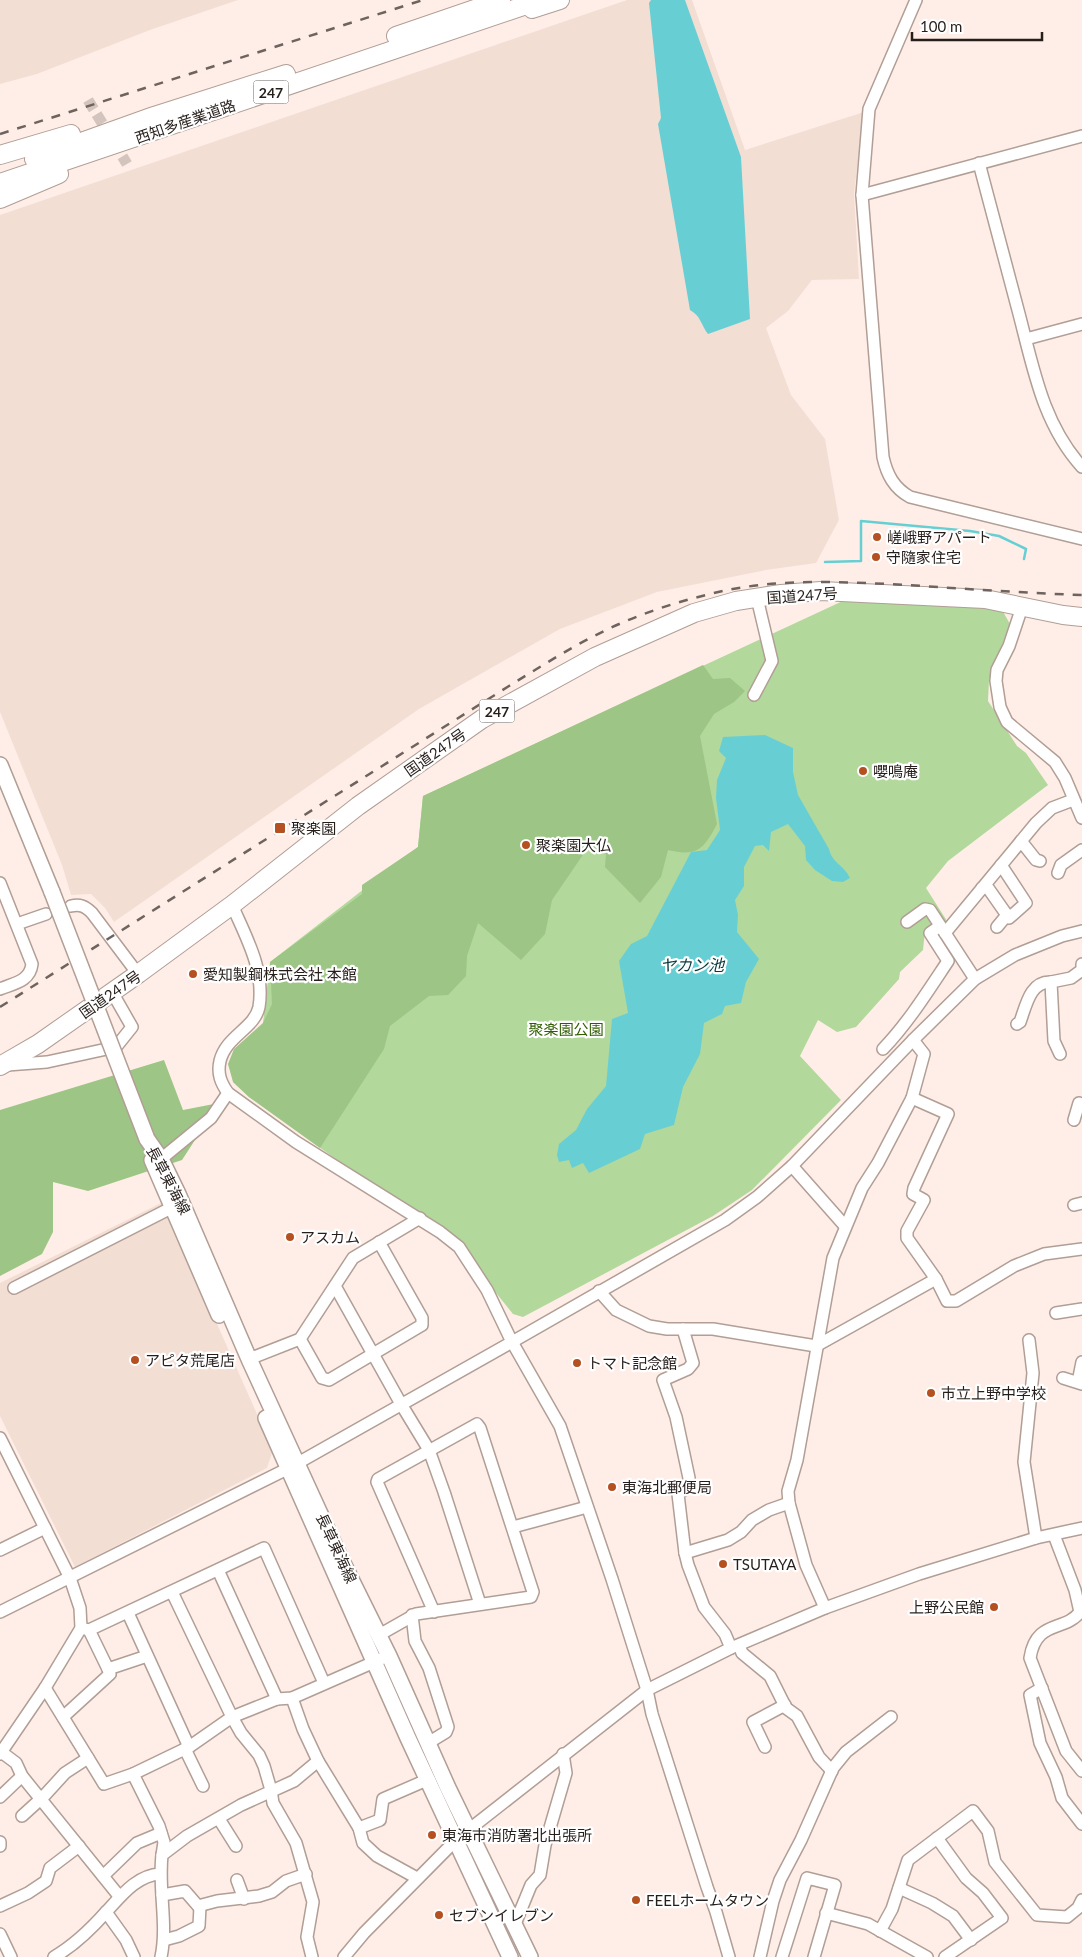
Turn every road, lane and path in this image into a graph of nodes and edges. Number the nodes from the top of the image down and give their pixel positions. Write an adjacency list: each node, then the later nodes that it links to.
1 (489, 0): 6 (highway, 247)
2 (500, 0): 6 (highway, 西知多産業道路 / 247)
3 (541, 0): 7 (highway, 西知多産業道路 / 247)
4 (560, 0): 7 (highway, 247)
5 (916, 0): 15 (street)
6 (454, 16): 8 (highway, 西知多産業道路 / 247)
7 (445, 32): 9 (highway, 西知多産業道路 / 247)
8 (221, 94): 11 (highway, 247); 13 (highway, 西知多産業道路 / 247)
9 (162, 128): 14 (highway, 西知多産業道路 / 247); 16 (highway, 247)
10 (1082, 136): 12 (street)
11 (0, 155)
12 (979, 163): 15 (street); 18 (street)
13 (0, 170)
14 (0, 183)
15 (862, 195): 20 (street)
16 (0, 199)
17 (1082, 324): 18 (street)
18 (1026, 339): 19 (street)
19 (1082, 467)
20 (1082, 539)
21 (757, 598): 22 (highway, 国道247号 / 247); 24 (street); 35 (highway, 国道247号 / 247)
22 (1022, 607): 23 (highway, 国道247号 / 247); 26 (street)
23 (1082, 617)
24 (754, 695)
25 (0, 765): 57 (main road, 長草東海線, bridge)
26 (1073, 800): 27 (street); 28 (street)
27 (1082, 818)
28 (1021, 842): 30 (street); 31 (street)
29 (1082, 850): 32 (street)
30 (1040, 861)
31 (1001, 865): 34 (street); 38 (street)
32 (1058, 873)
33 (0, 883): 40 (street)
34 (982, 888): 38 (street); 42 (street)
35 (232, 905): 45 (highway, 国道247号 / 247); 55 (street)
36 (71, 906): 45 (street)
37 (46, 914): 40 (street)
38 (1007, 915): 41 (street)
39 (907, 922): 42 (street)
40 (17, 924): 48 (street)
41 (997, 928)
42 (942, 929): 46 (street); 52 (street)
43 (1082, 931): 46 (street)
44 (1082, 964): 47 (street)
45 (138, 974): 49 (highway, 国道247号 / 247)
46 (976, 979): 51 (street)
47 (1052, 982): 50 (street); 53 (street)
48 (0, 989)
49 (112, 992): 54 (highway, 国道247号 / 247); 54 (street)
50 (1017, 1024)
51 (912, 1040): 56 (street); 59 (street)
52 (883, 1049)
53 (1060, 1054)
54 (1, 1066)
55 (228, 1093): 58 (street); 61 (street)
56 (912, 1098): 62 (street); 65 (street)
57 (147, 1139): 58 (main road, 長草東海線); 60 (main road, 長草東海線)
58 (161, 1159): 77 (main road, 長草東海線)
59 (792, 1166): 62 (street); 68 (street)
60 (171, 1208): 67 (street); 84 (main road, 長草東海線)
61 (420, 1218): 63 (street); 74 (street)
62 (845, 1226): 75 (street)
63 (379, 1242): 66 (street); 76 (street)
64 (1082, 1249): 65 (street)
65 (936, 1279): 75 (street)
66 (335, 1286): 72 (street); 76 (street)
67 (14, 1288)
68 (599, 1291): 71 (street); 74 (street)
69 (1056, 1313): 70 (street)
70 (1081, 1313)
71 (683, 1329): 75 (street); 93 (street)
72 (300, 1339): 76 (street); 77 (street)
73 (1029, 1340): 91 (street)
74 (512, 1342): 81 (street); 86 (street)
75 (816, 1346): 85 (street)
76 (374, 1354): 81 (street)
77 (249, 1359): 84 (main road, 長草東海線)
78 (1082, 1362): 80 (street)
79 (1063, 1378): 80 (street)
80 (1080, 1383)
81 (401, 1404): 83 (street); 84 (street)
82 (0, 1438): 88 (street)
83 (429, 1450): 87 (street); 97 (street); 101 (street)
84 (293, 1465): 95 (street); 104 (main road, 長草東海線); 107 (main road, 長草東海線)
85 (789, 1503): 93 (street); 98 (street)
86 (587, 1507): 87 (street); 112 (street)
87 (513, 1527): 97 (street)
88 (45, 1528): 92 (street); 95 (street)
89 (1082, 1528): 90 (street)
90 (1054, 1535): 91 (street); 111 (street)
91 (1036, 1538): 98 (street)
92 (0, 1550)
93 (685, 1553): 105 (street)
94 (218, 1570): 96 (street); 109 (street); 114 (street)
95 (70, 1578): 99 (street); 103 (street)
96 (172, 1592): 100 (street); 116 (street)
97 (480, 1604): 101 (street)
98 (825, 1608): 105 (street)
99 (0, 1612)
100 (128, 1612): 103 (street); 106 (street)
101 (434, 1612): 102 (street)
102 (412, 1615): 104 (street); 119 (street)
103 (85, 1629): 108 (street); 110 (street)
104 (379, 1635): 107 (main road, 長草東海線)
105 (735, 1646): 112 (street); 115 (street)
106 (147, 1656): 108 (street); 121 (street)
107 (382, 1659): 109 (street); 119 (main road, 長草東海線); 130 (main road, 長草東海線)
108 (108, 1669): 117 (street)
109 (324, 1683): 113 (street)
110 (45, 1688): 117 (street); 122 (street)
111 (1042, 1688): 127 (street); 137 (street)
112 (647, 1690): 123 (street); 172 (street)
113 (292, 1698): 114 (street); 125 (street)
114 (277, 1699): 116 (street)
115 (785, 1705): 120 (street); 126 (street)
116 (232, 1716): 121 (street); 132 (street)
117 (63, 1717): 124 (street)
118 (891, 1717): 126 (street)
119 (428, 1743): 140 (main road, 長草東海線)
120 (765, 1747)
121 (187, 1748): 128 (street); 131 (street)
122 (0, 1753): 129 (street)
123 (563, 1754): 140 (street); 159 (street)
124 (88, 1758): 128 (street); 134 (street)
125 (318, 1761): 132 (street); 138 (street)
126 (832, 1771): 173 (street)
127 (1082, 1771)
128 (133, 1774): 139 (street)
129 (22, 1776): 133 (street); 134 (street)
130 (428, 1779): 138 (street); 140 (main road, 長草東海線)
131 (203, 1786)
132 (271, 1790): 136 (street); 146 (street)
133 (0, 1797)
134 (41, 1799): 135 (street); 142 (street)
135 (22, 1816)
136 (219, 1819): 143 (street); 144 (street)
137 (1082, 1824)
138 (359, 1828): 148 (street)
139 (161, 1833): 144 (street); 147 (street)
140 (462, 1834): 148 (street); 159 (main road, 長草東海線); 164 (main road, 長草東海線)
141 (937, 1838): 150 (street); 156 (street); 163 (street)
142 (79, 1846): 147 (street); 154 (street)
143 (236, 1846)
144 (162, 1855): 145 (street)
145 (160, 1874): 151 (street); 152 (street)
146 (306, 1874): 153 (street); 169 (street)
147 (103, 1876): 152 (street)
148 (417, 1878): 170 (street)
149 (237, 1880): 153 (street)
150 (899, 1888): 160 (street); 163 (street)
151 (162, 1895): 155 (street); 162 (street)
152 (119, 1896): 157 (street)
153 (244, 1899): 155 (street)
154 (0, 1906)
155 (200, 1906): 162 (street)
156 (1081, 1906)
157 (106, 1912): 166 (street); 167 (street)
158 (826, 1913): 160 (street); 174 (street); 175 (street)
159 (515, 1924): 171 (main road, 長草東海線)
160 (880, 1931): 176 (street)
161 (0, 1934): 165 (street)
162 (164, 1940): 168 (street)
163 (971, 1940): 177 (street)
164 (506, 1954)
165 (11, 1957)
166 (54, 1957)
167 (134, 1957)
168 (161, 1957)
169 (312, 1957)
170 (344, 1957)
171 (530, 1957)
172 (729, 1957)
173 (760, 1957)
174 (782, 1957)
175 (814, 1957)
176 (927, 1957)
177 (945, 1957)

